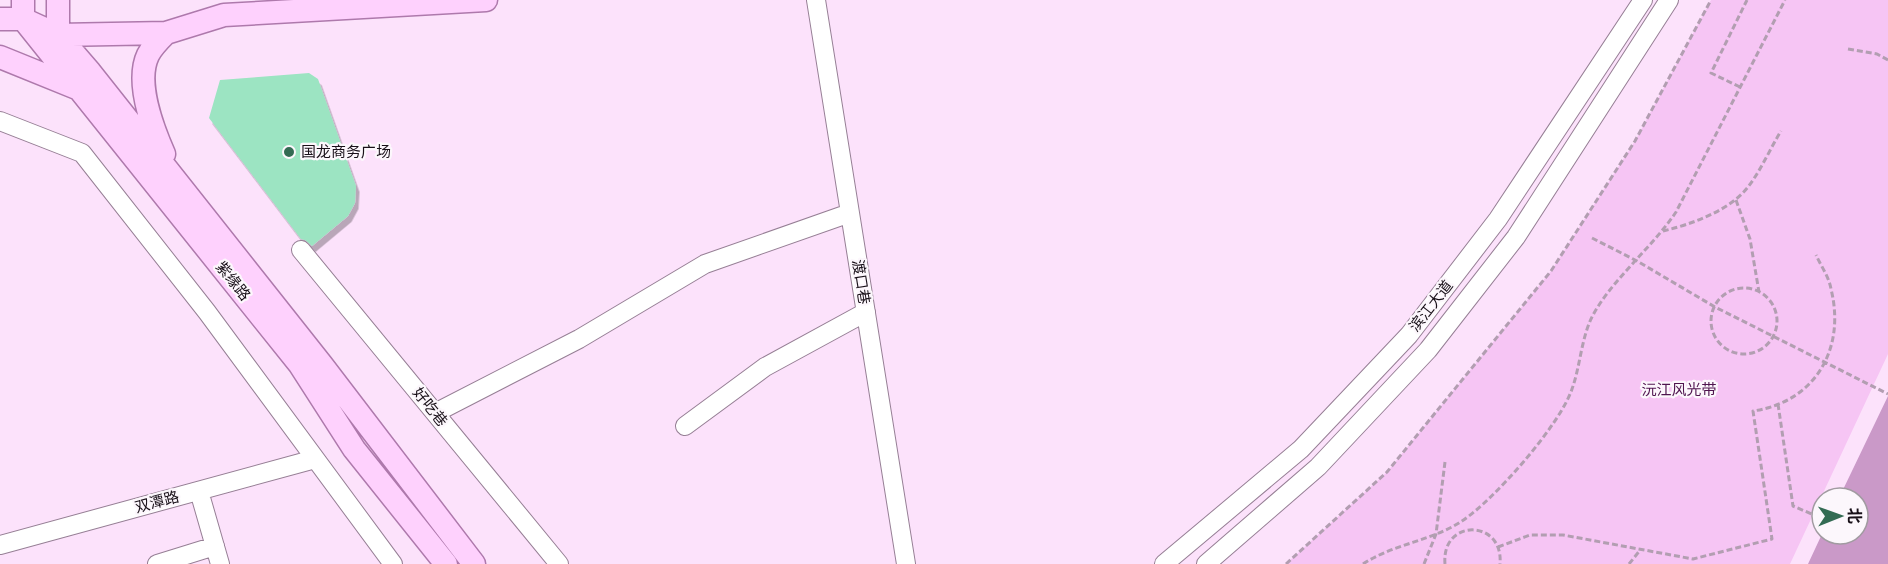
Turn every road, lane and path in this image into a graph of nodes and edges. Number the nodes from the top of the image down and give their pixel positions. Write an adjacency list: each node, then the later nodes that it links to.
1 (58, 0): 2 (main road); 13 (main road)
2 (63, 0)
3 (486, 0): 12 (main road)
4 (816, 0): 23 (street, 渡口巷)
5 (1643, 0): 56 (street, 滨江大道)
6 (1669, 0): 57 (street, 滨江大道)
7 (1711, 0): 58 (path)
8 (1747, 0): 17 (path)
9 (1785, 0): 17 (path)
10 (23, 9): 11 (main road); 13 (main road); 18 (main road, 紫缘路)
11 (0, 19)
12 (166, 33): 13 (main road); 21 (main road)
13 (58, 35): 21 (main road, 紫缘路)
14 (1848, 49): 16 (path)
15 (0, 57): 18 (main road)
16 (1888, 60)
17 (1740, 87): 24 (path)
18 (81, 90): 52 (main road, 紫缘路)
19 (0, 121): 38 (street)
20 (1781, 130): 22 (path)
21 (176, 180): 53 (main road, 紫缘路)
22 (1736, 200): 24 (path); 29 (path)
23 (850, 213): 31 (street, 渡口巷); 36 (street)
24 (1663, 231): 28 (path)
25 (1592, 238): 28 (path)
26 (301, 250): 36 (street, 好吃巷)
27 (1816, 255): 33 (path)
28 (1637, 261): 30 (path); 42 (path)
29 (1759, 292): 30 (path); 32 (path)
30 (1715, 307): 32 (path); 32 (path)
31 (866, 312): 37 (street); 55 (street, 渡口巷)
32 (1773, 337): 33 (path)
33 (1825, 363): 34 (path); 35 (path)
34 (1888, 394)
35 (1778, 404): 41 (path); 48 (path)
36 (435, 413): 54 (street, 好吃巷)
37 (686, 426)
38 (315, 459): 40 (street, 双潭路); 51 (street)
39 (1446, 462): 43 (path)
40 (199, 491): 45 (street, 双潭路); 46 (street)
41 (1810, 513)
42 (1445, 529): 43 (path); 44 (path)
43 (1436, 534): 59 (path); 60 (path)
44 (1452, 537): 47 (path); 61 (path)
45 (0, 546)
46 (215, 546): 49 (street); 50 (street)
47 (1498, 546): 48 (path); 62 (path)
48 (1641, 549): 63 (path)
49 (157, 564)
50 (220, 564)
51 (393, 564)
52 (446, 564)
53 (474, 564)
54 (559, 564)
55 (906, 564)
56 (1164, 564)
57 (1206, 564)
58 (1286, 564)
59 (1363, 564)
60 (1425, 564)
61 (1445, 564)
62 (1500, 564)
63 (1629, 564)

